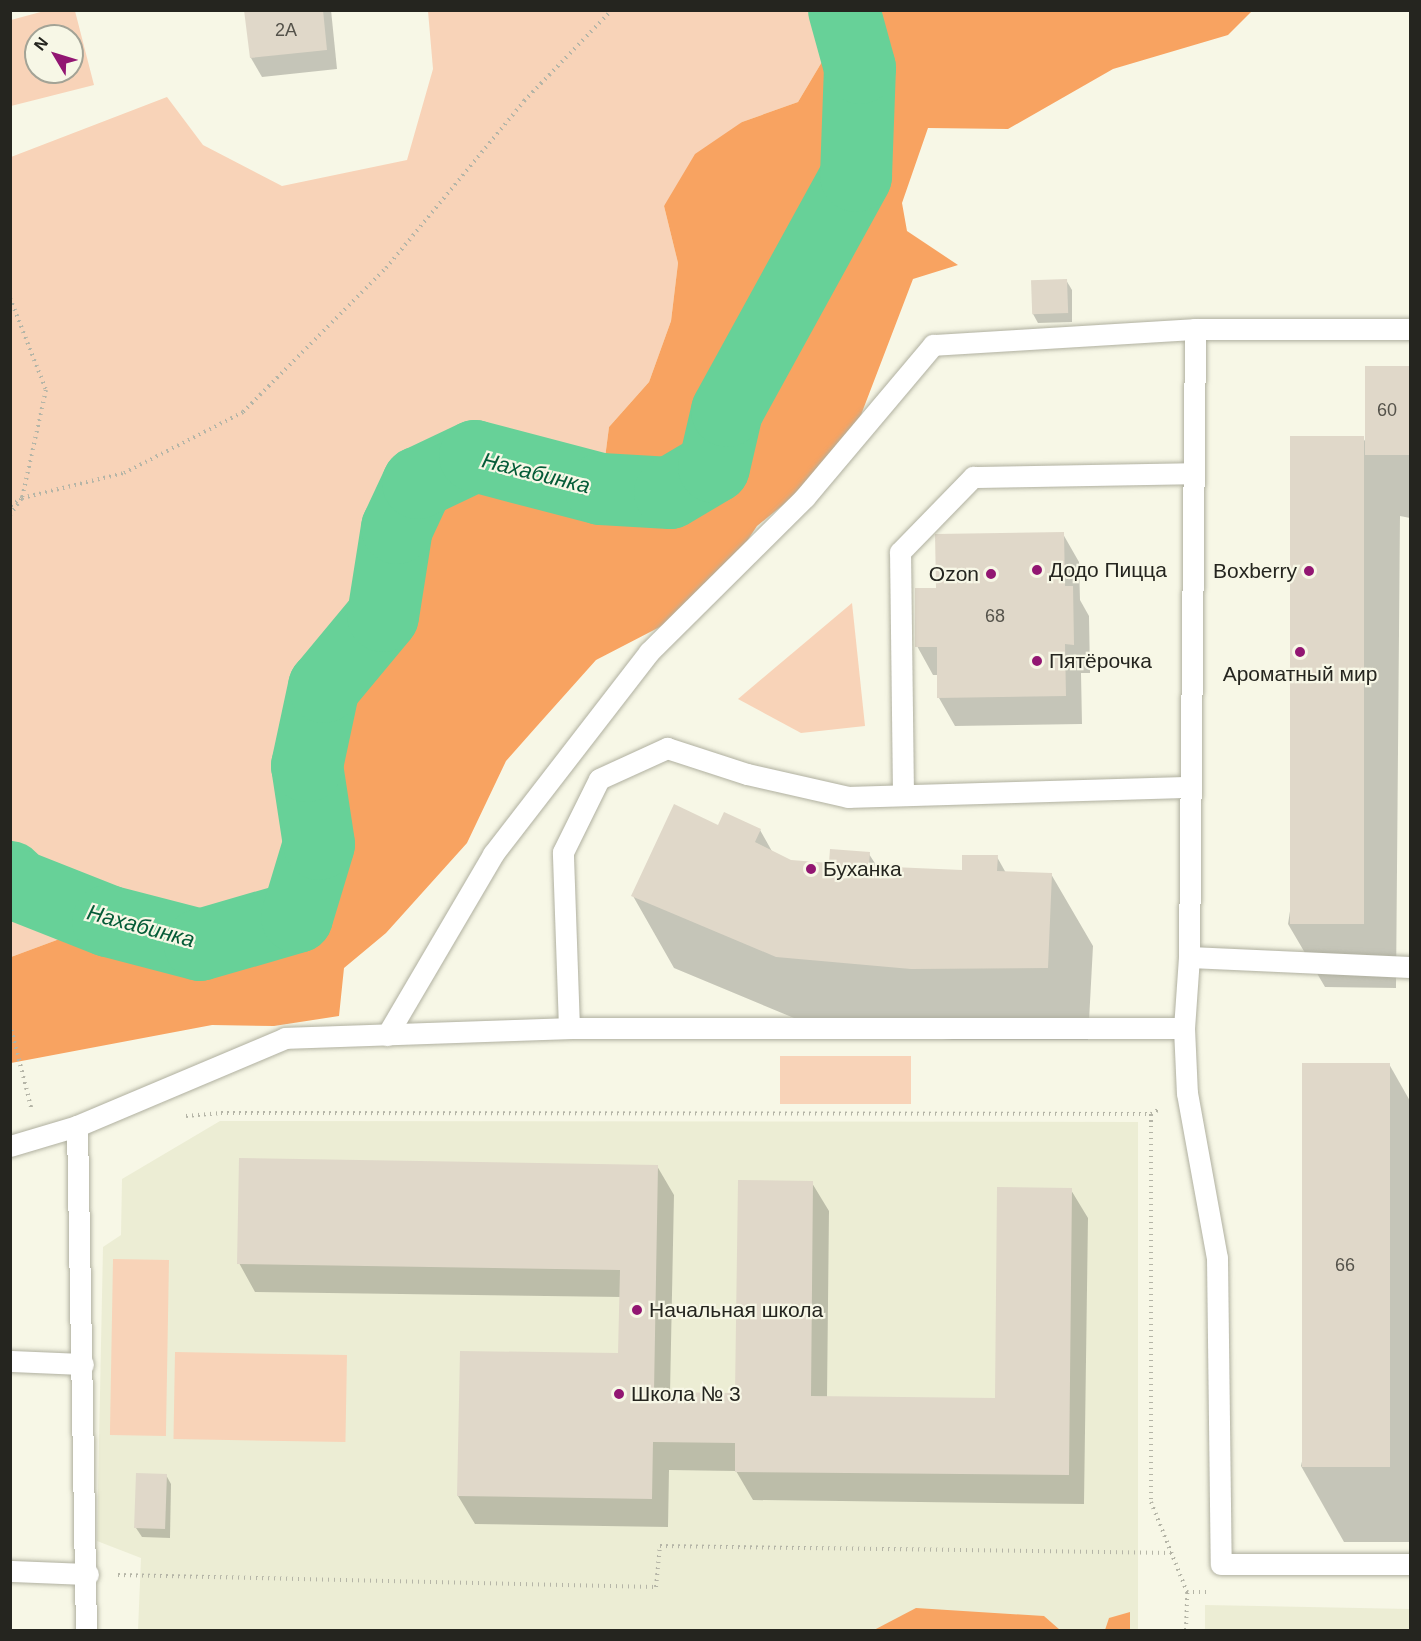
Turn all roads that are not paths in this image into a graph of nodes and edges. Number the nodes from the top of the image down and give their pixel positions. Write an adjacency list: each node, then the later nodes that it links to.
1 (1195, 329): 2 (lane); 3 (lane); 10 (lane)
2 (1410, 329)
3 (1194, 473): 4 (lane); 5 (lane)
4 (1191, 787): 5 (lane); 6 (lane)
5 (903, 795): 8 (lane)
6 (1190, 957): 7 (lane); 9 (lane)
7 (1410, 967)
8 (569, 1028): 9 (lane); 10 (lane)
9 (1184, 1028): 15 (lane)
10 (387, 1035): 11 (lane)
11 (77, 1126): 12 (lane); 14 (lane)
12 (10, 1146)
13 (10, 1361): 14 (lane)
14 (83, 1364): 17 (lane)
15 (1410, 1564)
16 (10, 1571): 17 (lane)
17 (88, 1574): 18 (lane)
18 (86, 1630)

